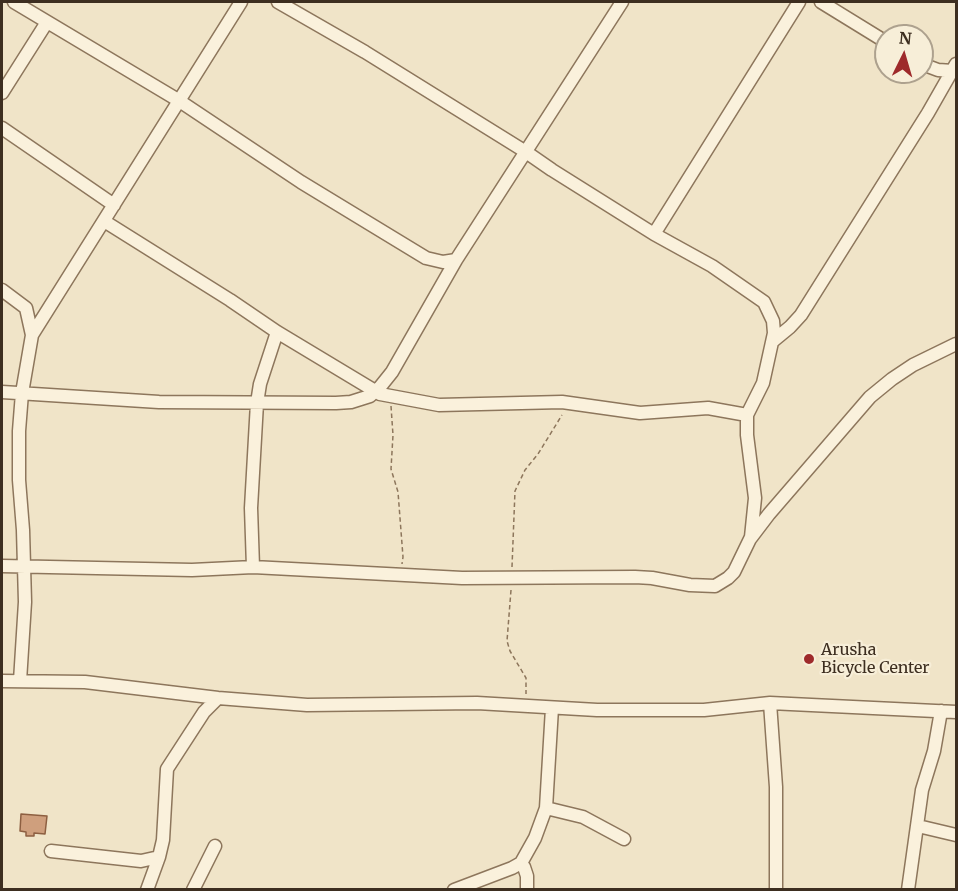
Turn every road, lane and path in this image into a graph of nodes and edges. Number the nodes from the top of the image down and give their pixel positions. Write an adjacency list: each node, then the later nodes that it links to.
1 (14, 2): 7 (street)
2 (241, 2): 12 (street)
3 (278, 2): 14 (street)
4 (622, 2): 14 (street)
5 (799, 2): 17 (street)
6 (821, 2): 8 (street)
7 (47, 21): 11 (street); 12 (street)
8 (874, 35)
9 (934, 68): 10 (street)
10 (955, 68): 22 (street)
11 (2, 93)
12 (178, 100): 15 (street); 18 (street)
13 (2, 128): 15 (street)
14 (526, 152): 17 (street); 18 (street)
15 (114, 205): 16 (street)
16 (104, 221): 20 (street); 21 (street)
17 (654, 234): 22 (street)
18 (456, 260): 24 (street)
19 (2, 290): 21 (street)
20 (276, 332): 24 (street); 29 (street)
21 (32, 335): 26 (street)
22 (772, 341): 30 (street)
23 (957, 344): 31 (street)
24 (375, 392): 27 (street); 29 (street)
25 (2, 393): 26 (street)
26 (22, 393): 29 (street); 33 (street)
27 (390, 396): 28 (street); 35 (path)
28 (562, 402): 30 (street); 36 (path)
29 (257, 403): 34 (street)
30 (747, 415): 31 (street)
31 (750, 539): 36 (street)
32 (2, 566): 33 (street)
33 (24, 567): 34 (street); 38 (street)
34 (253, 567): 35 (street)
35 (395, 575): 36 (street)
36 (512, 576): 41 (path)
37 (2, 681): 38 (street)
38 (20, 681): 39 (street)
39 (218, 698): 41 (street); 51 (street)
40 (770, 703): 42 (street); 43 (street); 57 (street)
41 (525, 705): 42 (street)
42 (552, 708): 45 (street)
43 (941, 711): 44 (street); 46 (street)
44 (957, 712)
45 (546, 808): 48 (street); 52 (street)
46 (918, 826): 47 (street); 58 (street)
47 (957, 835)
48 (624, 839)
49 (214, 846): 54 (street)
50 (51, 851): 51 (street)
51 (159, 857): 53 (street)
52 (521, 863): 55 (street); 56 (street)
53 (147, 890)
54 (193, 890)
55 (454, 890)
56 (527, 890)
57 (776, 890)
58 (908, 890)

